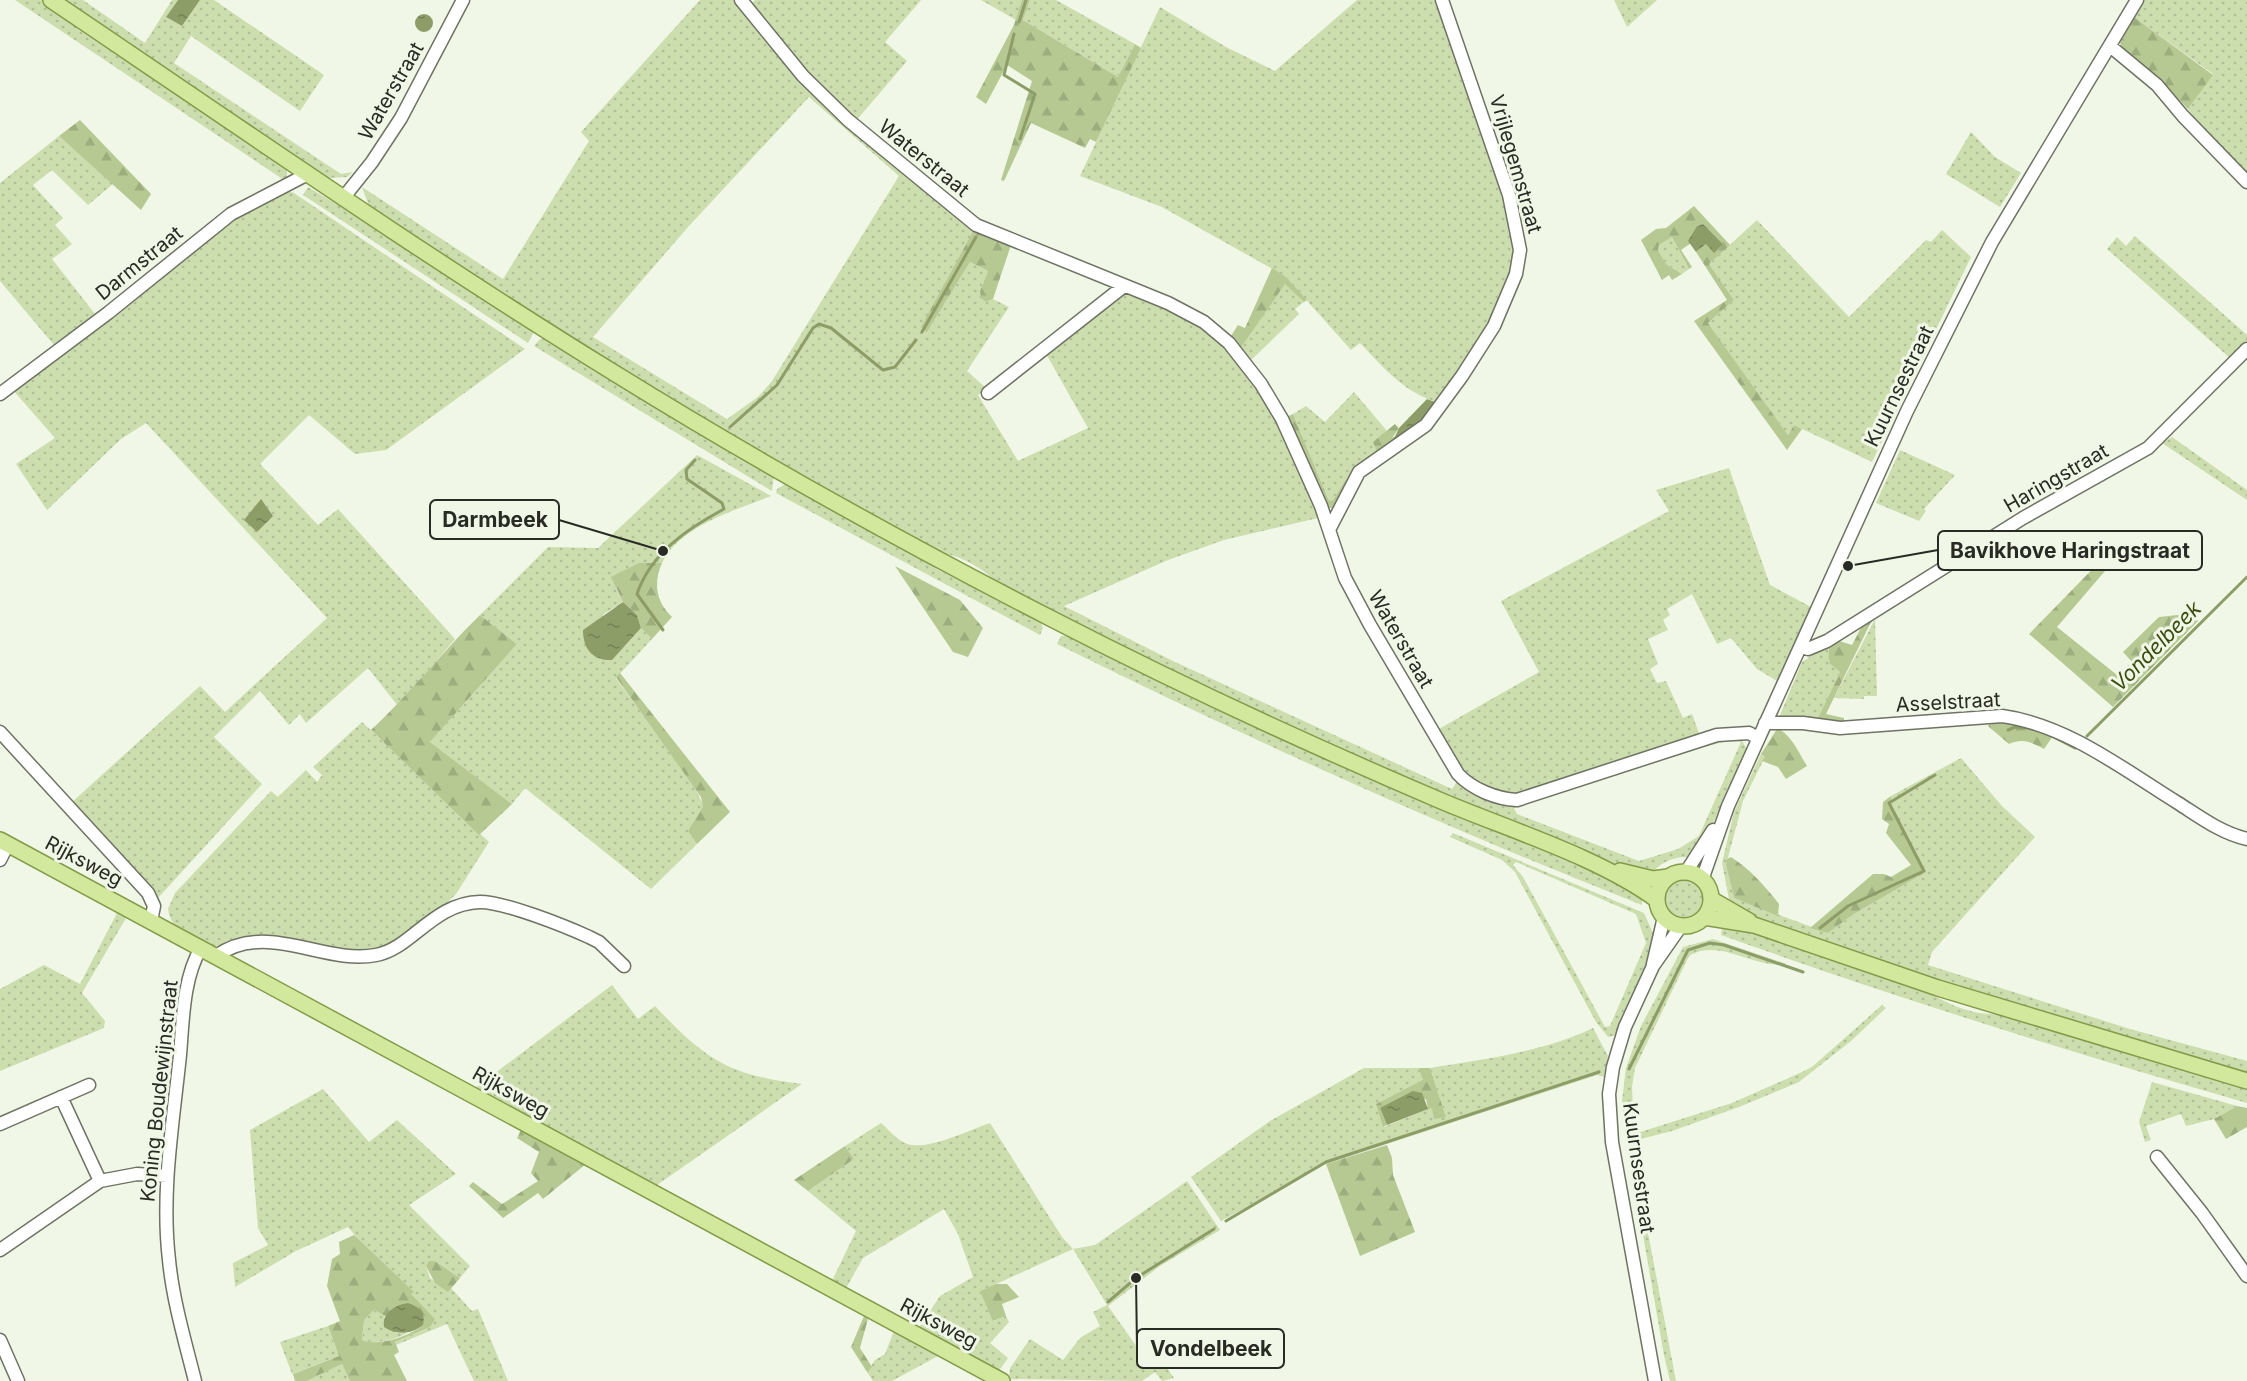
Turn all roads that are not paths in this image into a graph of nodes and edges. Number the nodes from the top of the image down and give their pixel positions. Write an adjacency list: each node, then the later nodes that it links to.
1 (51, 0): 7 (main road)
2 (463, 0): 9 (street, Waterstraat)
3 (741, 0): 10 (street, Waterstraat)
4 (1442, 0): 14 (street, Vrijlegemstraat)
5 (2137, 0): 6 (street, Kuurnsestraat)
6 (2110, 46): 8 (street); 15 (street, Kuurnsestraat)
7 (306, 172): 9 (main road); 13 (street, Darmstraat)
8 (2247, 182)
9 (344, 197): 23 (main road)
10 (1124, 286): 12 (street); 14 (street, Waterstraat)
11 (2247, 350): 15 (street, Haringstraat)
12 (988, 393)
13 (0, 394)
14 (1330, 528): 18 (street, Waterstraat)
15 (1802, 647): 16 (street, Kuurnsestraat)
16 (1765, 723): 18 (street, Kuurnsestraat); 20 (street, Asselstraat)
17 (0, 732): 31 (street)
18 (1758, 738): 19 (street, Kuurnsestraat)
19 (1728, 806): 24 (street, Kuurnsestraat); 26 (street, Kuurnsestraat)
20 (2247, 839)
21 (4, 842): 22 (street); 31 (main road, Rijksweg)
22 (0, 860)
23 (1608, 869): 25 (main road); 27 (main road)
24 (1686, 872): 25 (main road); 26 (main road)
25 (1668, 877): 27 (main road)
26 (1702, 880): 28 (main road)
27 (1657, 900): 29 (main road)
28 (1711, 900): 30 (main road); 32 (main road)
29 (1664, 917): 33 (main road); 37 (street, Kuurnsestraat)
30 (1704, 917): 32 (main road); 33 (main road)
31 (151, 921): 34 (main road, Rijksweg)
32 (1754, 925): 38 (main road)
33 (1682, 926): 37 (street, Kuurnsestraat)
34 (201, 948): 35 (main road, Rijksweg); 43 (street, Koning Boudewijnstraat)
35 (216, 956): 36 (street); 50 (main road, Rijksweg)
36 (624, 966)
37 (1653, 966): 51 (street, Kuurnsestraat)
38 (2247, 1081)
39 (89, 1085): 40 (street)
40 (61, 1097): 41 (street); 44 (street)
41 (0, 1124)
42 (2157, 1157): 46 (street)
43 (167, 1176): 44 (street); 49 (street, Koning Boudewijnstraat)
44 (100, 1181): 45 (street)
45 (0, 1250)
46 (2247, 1275)
47 (0, 1340): 48 (street)
48 (18, 1381)
49 (195, 1381)
50 (1002, 1381)
51 (1656, 1381)

